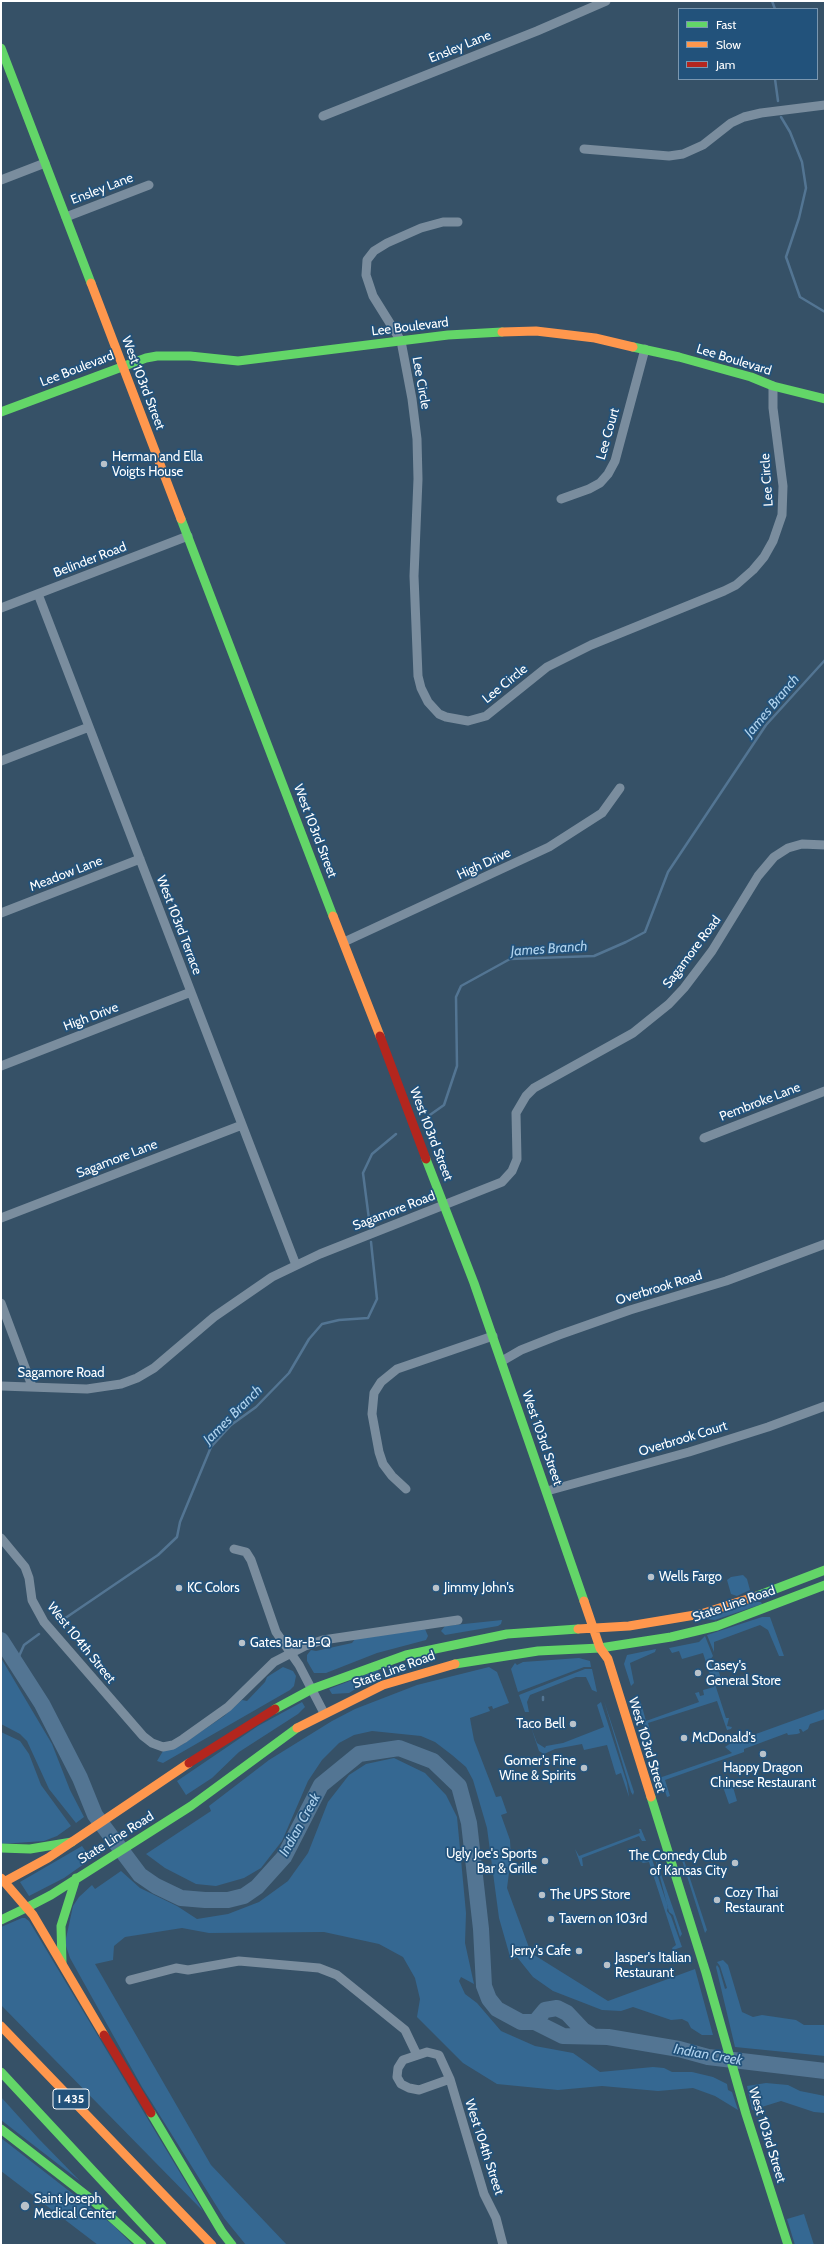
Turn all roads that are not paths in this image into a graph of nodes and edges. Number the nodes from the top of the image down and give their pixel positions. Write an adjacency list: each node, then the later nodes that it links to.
1 (606, 1): 4 (street, Ensley Lane)
2 (1, 48): 6 (main road, West 103rd Street)
3 (825, 105): 5 (street)
4 (323, 116)
5 (584, 150)
6 (45, 163): 7 (street); 9 (main road, West 103rd Street)
7 (1, 180)
8 (149, 185): 9 (street, Ensley Lane)
9 (66, 217): 13 (main road, West 103rd Street)
10 (458, 222): 11 (street)
11 (401, 340): 12 (main road, Lee Boulevard); 13 (main road, Lee Boulevard); 14 (street, Lee Circle)
12 (645, 349): 14 (main road, Lee Boulevard); 17 (street, Lee Court)
13 (123, 366): 16 (main road, Lee Boulevard); 18 (main road, West 103rd Street)
14 (773, 386): 15 (main road, Lee Boulevard)
15 (825, 399)
16 (1, 412)
17 (561, 499)
18 (188, 536): 19 (street, Belinder Road); 27 (main road, West 103rd Street)
19 (38, 594): 20 (street, Belinder Road); 21 (street, West 103rd Terrace)
20 (1, 608)
21 (89, 727): 22 (street); 25 (street, West 103rd Terrace)
22 (1, 761)
23 (620, 788): 27 (street, High Drive)
24 (825, 845): 33 (street, Sagamore Road)
25 (140, 860): 26 (street, Meadow Lane); 28 (street, West 103rd Terrace)
26 (1, 913)
27 (344, 942): 33 (main road, West 103rd Street)
28 (191, 992): 29 (street, High Drive); 31 (street, West 103rd Terrace)
29 (1, 1066)
30 (825, 1091): 32 (street, Pembroke Lane)
31 (242, 1125): 34 (street, Sagamore Lane); 36 (street, West 103rd Terrace)
32 (704, 1138)
33 (445, 1205): 36 (street, Sagamore Road); 38 (main road, West 103rd Street)
34 (1, 1218)
35 (825, 1244): 39 (street, Overbrook Road)
36 (296, 1265): 41 (street, Sagamore Road)
37 (1, 1303): 41 (street)
38 (493, 1336): 39 (main road, West 103rd Street); 43 (street)
39 (502, 1361): 44 (main road, West 103rd Street)
40 (1, 1386): 41 (street, Sagamore Road)
41 (32, 1386)
42 (825, 1406): 44 (street, Overbrook Court)
43 (406, 1489)
44 (547, 1491): 50 (main road, West 103rd Street)
45 (1, 1538): 52 (street, West 104th Street)
46 (234, 1549): 52 (street)
47 (825, 1570): 50 (main road, State Line Road)
48 (825, 1585): 51 (main road, State Line Road)
49 (458, 1620): 52 (street)
50 (594, 1629): 51 (main road, West 103rd Street); 53 (main road, State Line Road)
51 (600, 1648): 54 (main road, State Line Road); 73 (main road, West 103rd Street)
52 (290, 1653): 53 (street)
53 (312, 1689): 54 (street); 55 (main road, State Line Road)
54 (324, 1713): 57 (main road, State Line Road)
55 (72, 1842): 56 (main road); 58 (main road, State Line Road)
56 (1, 1848)
57 (76, 1878): 59 (main road, State Line Road); 61 (main road)
58 (2, 1881): 59 (main road)
59 (26, 1908): 60 (main road, State Line Road); 61 (main road)
60 (1, 1920)
61 (62, 1964): 71 (main road)
62 (130, 1980): 64 (street)
63 (1, 2026): 70 (main road, I 435)
64 (418, 2055): 66 (street); 66 (street)
65 (1, 2072): 69 (main road, I 435)
66 (450, 2079): 72 (street, West 104th Street)
67 (1, 2129): 68 (main road)
68 (142, 2245)
69 (162, 2245)
70 (212, 2245)
71 (232, 2245)
72 (503, 2245)
73 (788, 2245)

